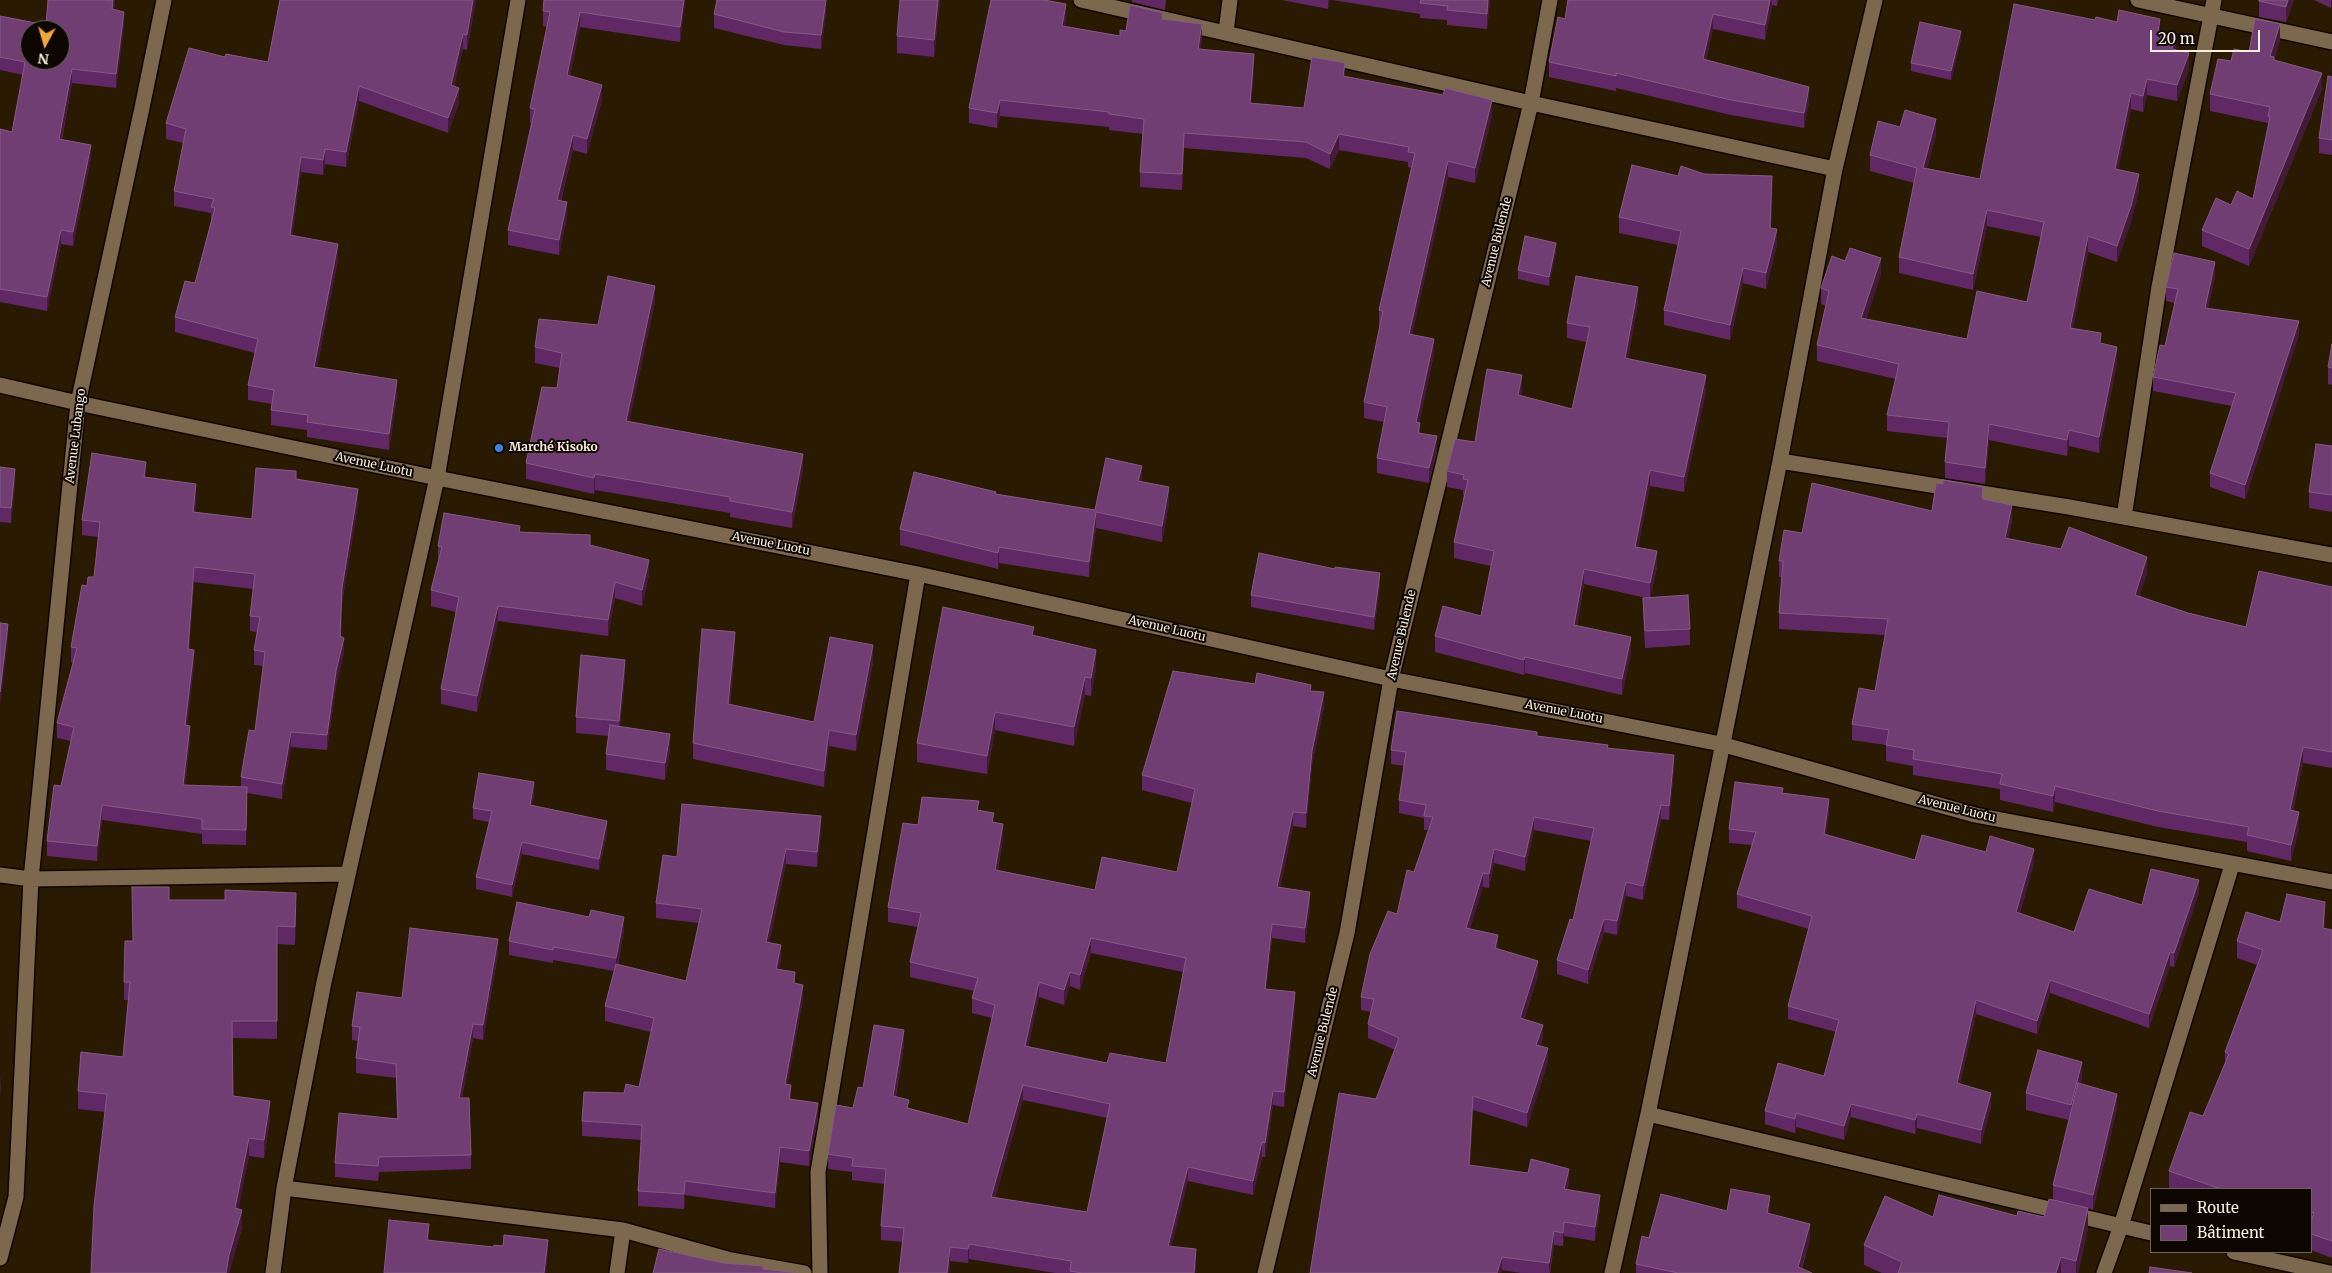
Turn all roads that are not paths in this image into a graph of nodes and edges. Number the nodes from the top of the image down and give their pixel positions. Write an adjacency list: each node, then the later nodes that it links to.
1 (164, 0): 15 (street, Avenue Lubango)
2 (518, 0): 17 (street)
3 (1081, 0): 10 (street)
4 (1230, 0): 10 (street)
5 (1550, 0): 12 (street, Avenue Bulende)
6 (1875, 0): 13 (street)
7 (2138, 0): 9 (street)
8 (2214, 0): 9 (street)
9 (2211, 16): 11 (street); 18 (street)
10 (1226, 32): 12 (street)
11 (2332, 42)
12 (1531, 103): 13 (street); 21 (street, Avenue Bulende)
13 (1835, 169): 16 (street)
14 (0, 385): 15 (street, Avenue Luotu)
15 (78, 403): 17 (street, Avenue Luotu); 26 (street, Avenue Lubango)
16 (1780, 461): 18 (street); 22 (street)
17 (436, 478): 20 (street, Avenue Luotu); 24 (street)
18 (2124, 516): 19 (street)
19 (2332, 555)
20 (918, 574): 21 (street, Avenue Luotu); 38 (street)
21 (1391, 679): 22 (street, Avenue Luotu); 39 (street, Avenue Bulende)
22 (1721, 744): 23 (street, Avenue Luotu); 28 (street)
23 (2232, 865): 27 (street, Avenue Luotu); 30 (street)
24 (347, 874): 26 (street); 29 (street)
25 (0, 875): 26 (street)
26 (31, 878): 34 (street, Avenue Lubango)
27 (2332, 882)
28 (1648, 1114): 30 (street); 40 (street)
29 (284, 1188): 31 (street); 35 (street)
30 (2121, 1226): 32 (street); 41 (street)
31 (623, 1230): 36 (street); 37 (street)
32 (2150, 1233)
33 (2239, 1253): 42 (street)
34 (0, 1258)
35 (273, 1273)
36 (617, 1273)
37 (804, 1273)
38 (820, 1273)
39 (1265, 1273)
40 (1612, 1273)
41 (2104, 1273)
42 (2330, 1273)

